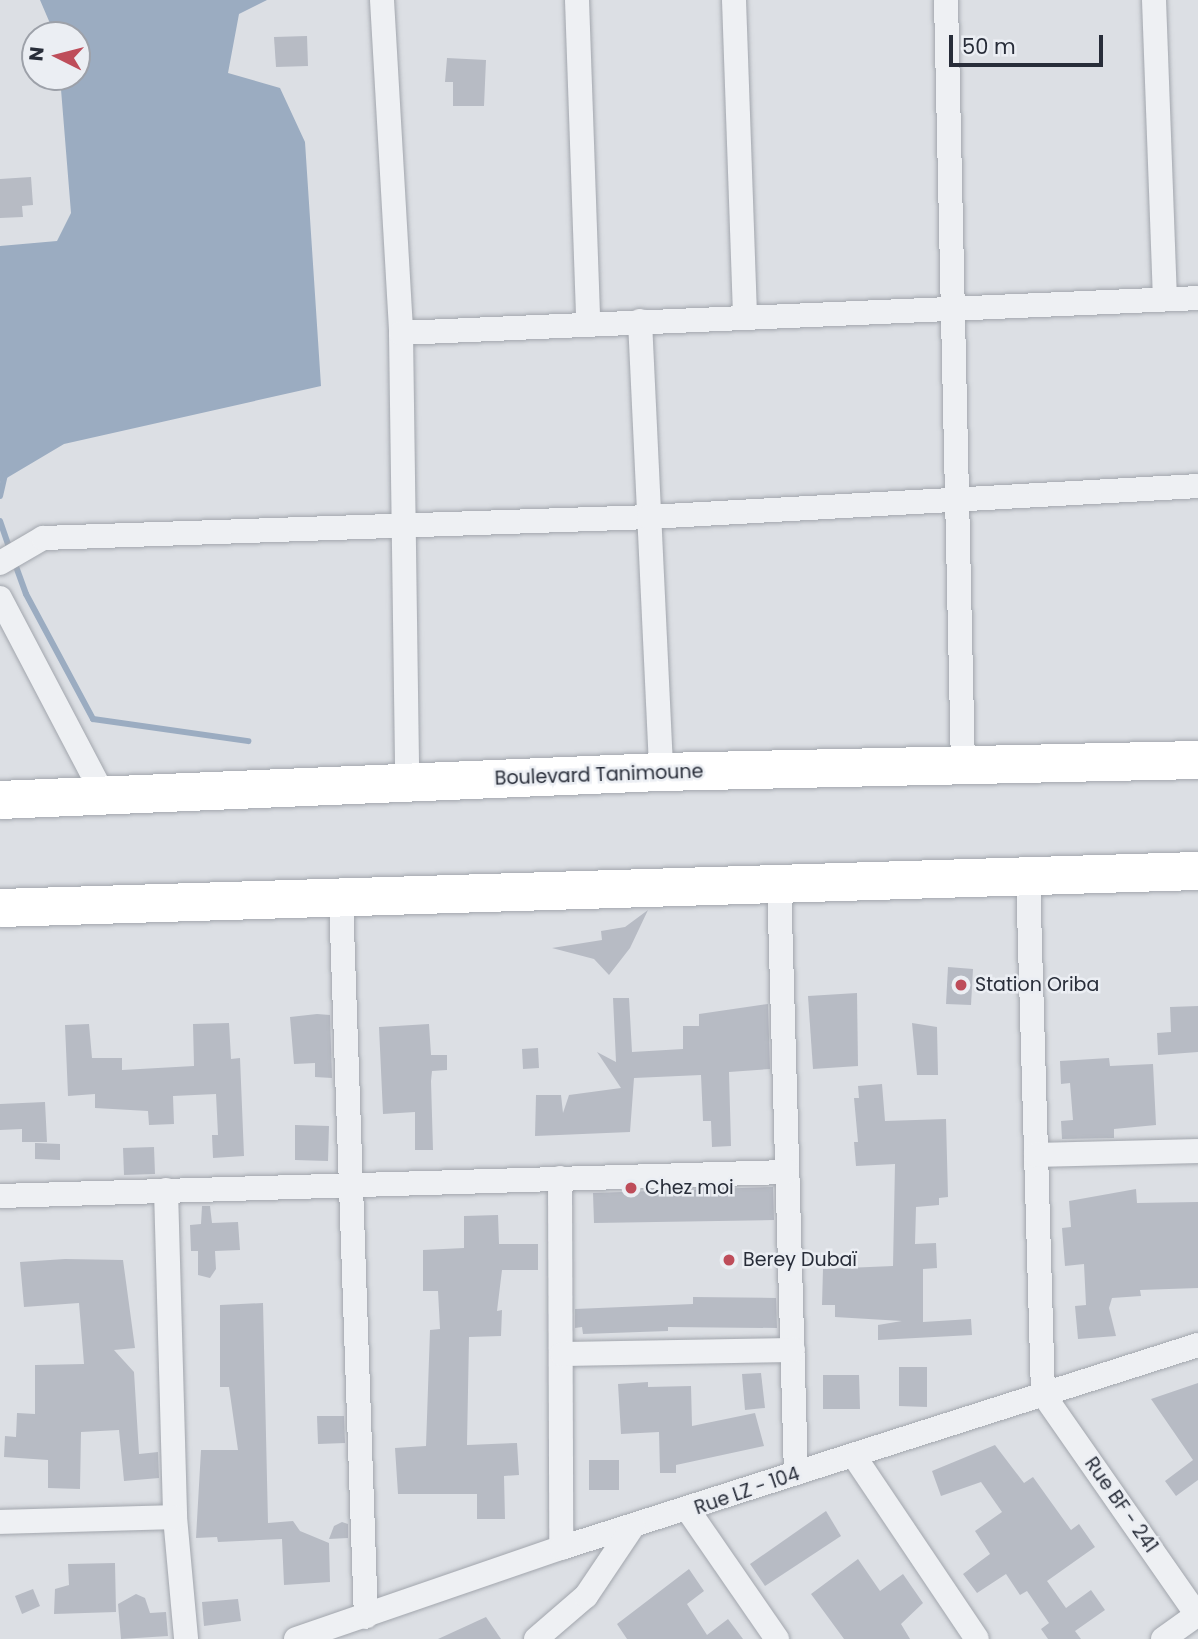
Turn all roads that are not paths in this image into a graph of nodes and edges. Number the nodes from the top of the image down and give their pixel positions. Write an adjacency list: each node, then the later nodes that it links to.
1 (383, 0): 12 (street)
2 (576, 0): 11 (street)
3 (734, 0): 9 (street)
4 (946, 0): 8 (street)
5 (1154, 0): 7 (street)
6 (1198, 298): 7 (street)
7 (1165, 299): 8 (street)
8 (953, 306): 9 (street); 14 (street)
9 (745, 318): 10 (street)
10 (640, 321): 11 (street); 15 (street)
11 (588, 323): 12 (street)
12 (401, 333): 16 (street)
13 (1198, 486): 14 (street)
14 (958, 497): 15 (street); 20 (street)
15 (649, 517): 16 (street); 21 (street)
16 (404, 523): 17 (street); 22 (street)
17 (0, 563)
18 (0, 598): 23 (street)
19 (1198, 760): 20 (main road, Boulevard Tanimoune)
20 (964, 765): 21 (main road, Boulevard Tanimoune)
21 (661, 772): 22 (main road, Boulevard Tanimoune)
22 (407, 784): 23 (main road, Boulevard Tanimoune)
23 (104, 796): 24 (main road, Boulevard Tanimoune)
24 (0, 800)
25 (1198, 871): 26 (main road)
26 (1028, 876): 27 (main road); 31 (street)
27 (779, 881): 28 (main road); 32 (street)
28 (341, 900): 29 (main road); 34 (street)
29 (0, 908)
30 (1198, 1151): 31 (street)
31 (1036, 1155): 40 (street)
32 (787, 1172): 33 (street); 38 (street)
33 (560, 1178): 34 (street); 39 (street)
34 (351, 1183): 35 (street); 49 (street)
35 (166, 1190): 36 (street); 44 (street)
36 (0, 1196)
37 (1198, 1345): 40 (street, Rue LZ - 104)
38 (793, 1350): 39 (street); 42 (street)
39 (562, 1354): 47 (street)
40 (1044, 1394): 41 (street, Rue LZ - 104); 48 (street, Rue BF - 241)
41 (854, 1456): 42 (street, Rue LZ - 104); 54 (street)
42 (796, 1473): 43 (street, Rue LZ - 104)
43 (688, 1510): 46 (street, Rue LZ - 104); 53 (street)
44 (175, 1517): 45 (street); 50 (street)
45 (0, 1522)
46 (633, 1526): 47 (street, Rue LZ - 104); 52 (street)
47 (561, 1548): 49 (street, Rue LZ - 104)
48 (1198, 1615): 55 (street)
49 (366, 1617): 51 (street, Rue LZ - 104)
50 (186, 1639)
51 (296, 1639)
52 (536, 1639)
53 (777, 1639)
54 (977, 1639)
55 (1163, 1639)

